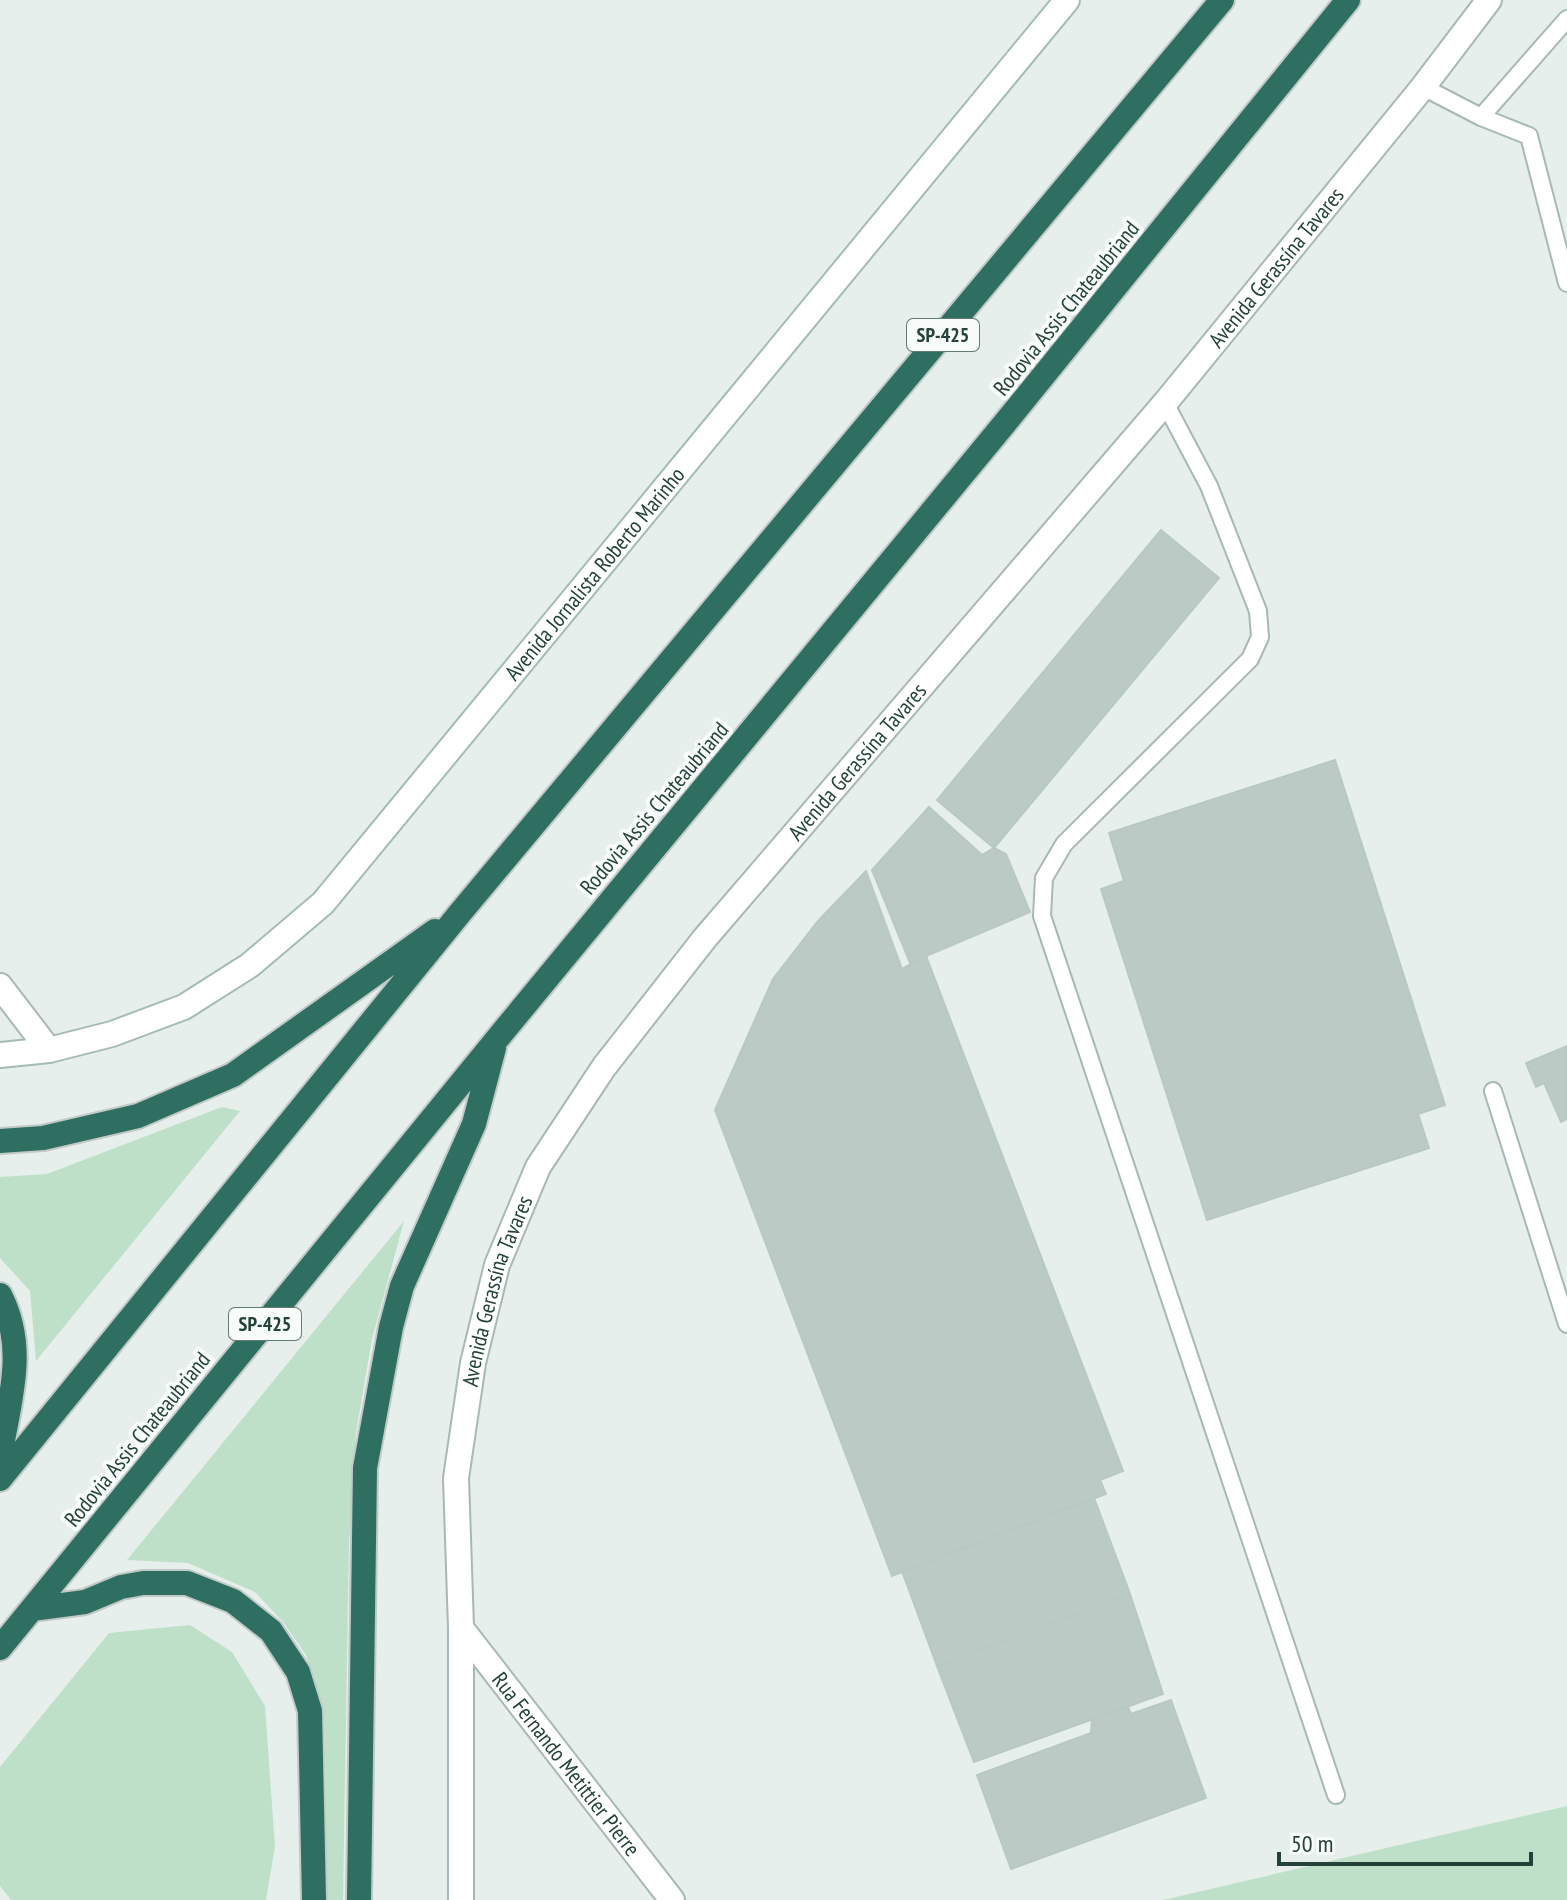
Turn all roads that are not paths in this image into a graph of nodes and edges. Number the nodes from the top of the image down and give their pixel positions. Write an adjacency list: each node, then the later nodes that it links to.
1 (1067, 0): 13 (street, Avenida Jornalista Roberto Marinho)
2 (1222, 0): 10 (highway, SP-425)
3 (1348, 0): 12 (highway, Rodovia Assis Chateaubriand / SP-425)
4 (1489, 0): 6 (street, Avenida Gerassína Tavares)
5 (1567, 19): 7 (lane)
6 (1423, 87): 7 (lane); 9 (street, Avenida Gerassína Tavares)
7 (1481, 117): 8 (lane)
8 (1567, 283)
9 (1165, 403): 22 (street, Avenida Gerassína Tavares); 24 (lane)
10 (460, 913): 16 (highway); 20 (highway, SP-425)
11 (0, 986): 13 (street)
12 (497, 1039): 21 (highway, Rodovia Assis Chateaubriand / SP-425); 26 (highway)
13 (49, 1050): 14 (street, Avenida Jornalista Roberto Marinho)
14 (0, 1055)
15 (1493, 1091): 18 (lane)
16 (0, 1141)
17 (0, 1295): 19 (highway)
18 (1567, 1324)
19 (0, 1457)
20 (0, 1479)
21 (32, 1609): 23 (highway, Rodovia Assis Chateaubriand / SP-425); 25 (highway)
22 (461, 1628): 27 (street, Avenida Gerassína Tavares); 28 (street, Rua Fernando Metittier Pierre)
23 (0, 1648)
24 (1336, 1795)
25 (314, 1900)
26 (359, 1900)
27 (461, 1900)
28 (672, 1900)

